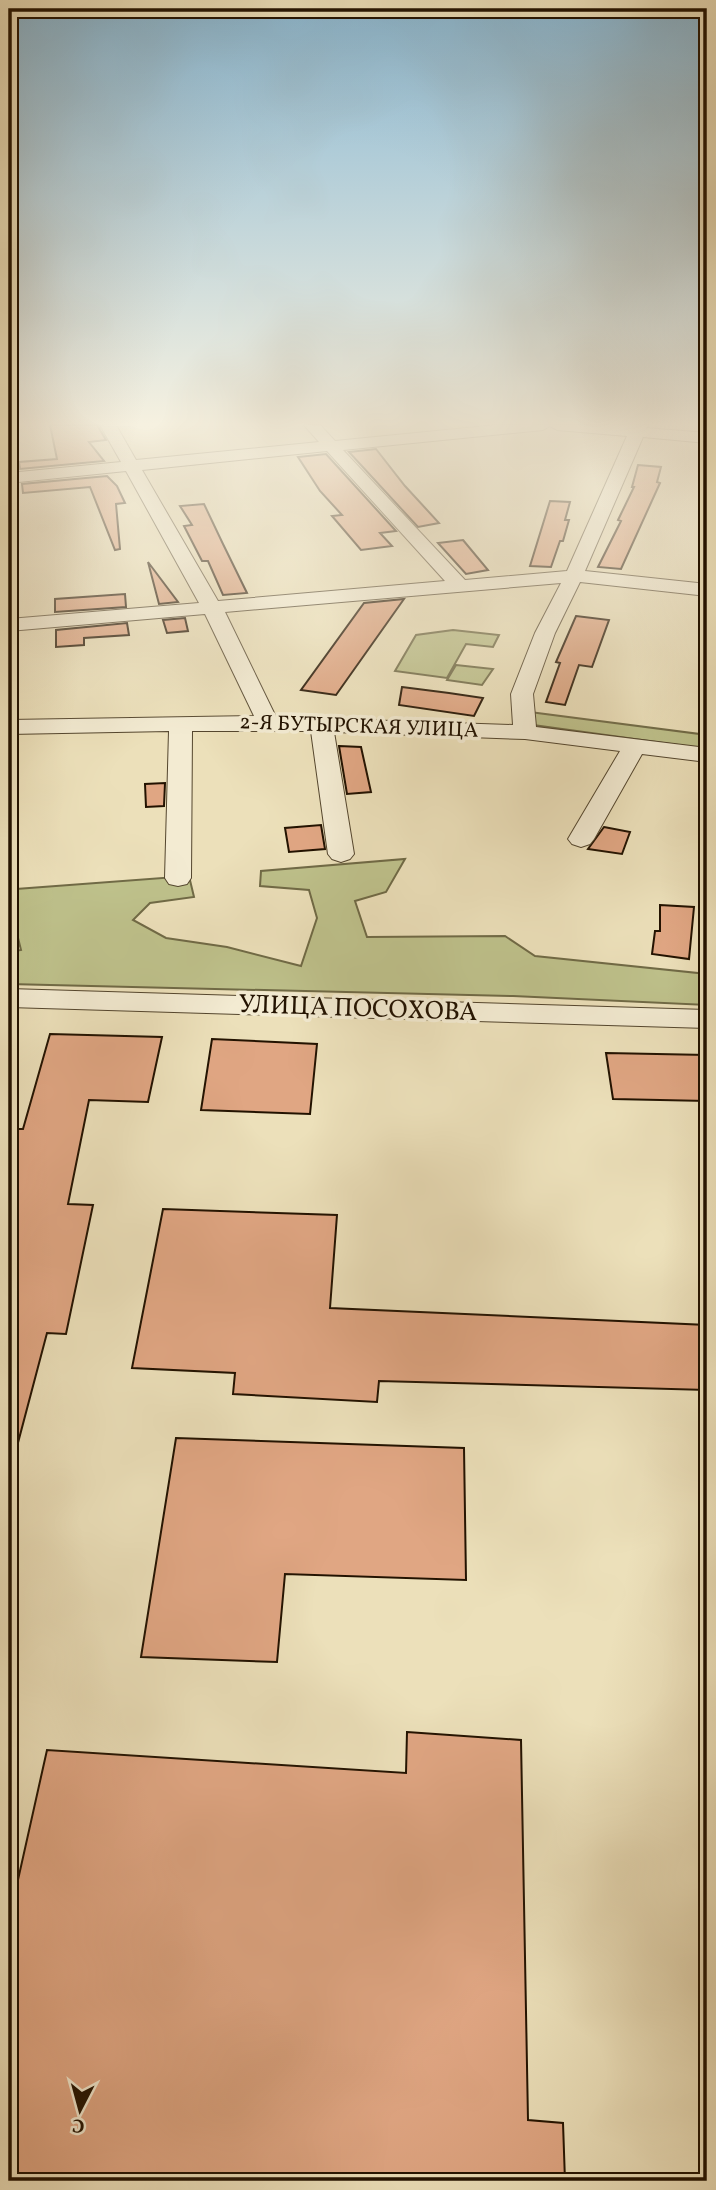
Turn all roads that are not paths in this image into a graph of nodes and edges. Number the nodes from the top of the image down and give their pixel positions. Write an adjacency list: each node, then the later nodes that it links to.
1 (167, 527): 7 (street)
2 (405, 527): 5 (street)
3 (595, 527): 4 (street)
4 (574, 576): 5 (street); 6 (street); 13 (street)
5 (459, 585): 7 (street)
6 (707, 590)
7 (213, 609): 8 (street); 9 (street)
8 (9, 625)
9 (268, 723): 10 (street, 2-Я БУТЫРСКАЯ УЛИЦА); 11 (street, 2-Я БУТЫРСКАЯ УЛИЦА)
10 (181, 724): 12 (street, 2-Я БУТЫРСКАЯ УЛИЦА); 18 (street)
11 (321, 724): 13 (street, 2-Я БУТЫРСКАЯ УЛИЦА); 17 (street)
12 (9, 727)
13 (525, 732): 14 (street, 2-Я БУТЫРСКАЯ УЛИЦА)
14 (635, 746): 15 (street, 2-Я БУТЫРСКАЯ УЛИЦА); 16 (street)
15 (707, 755)
16 (581, 839)
17 (341, 854)
18 (178, 878)
19 (9, 998): 20 (street, УЛИЦА ПОСОХОВА)
20 (707, 1019)

